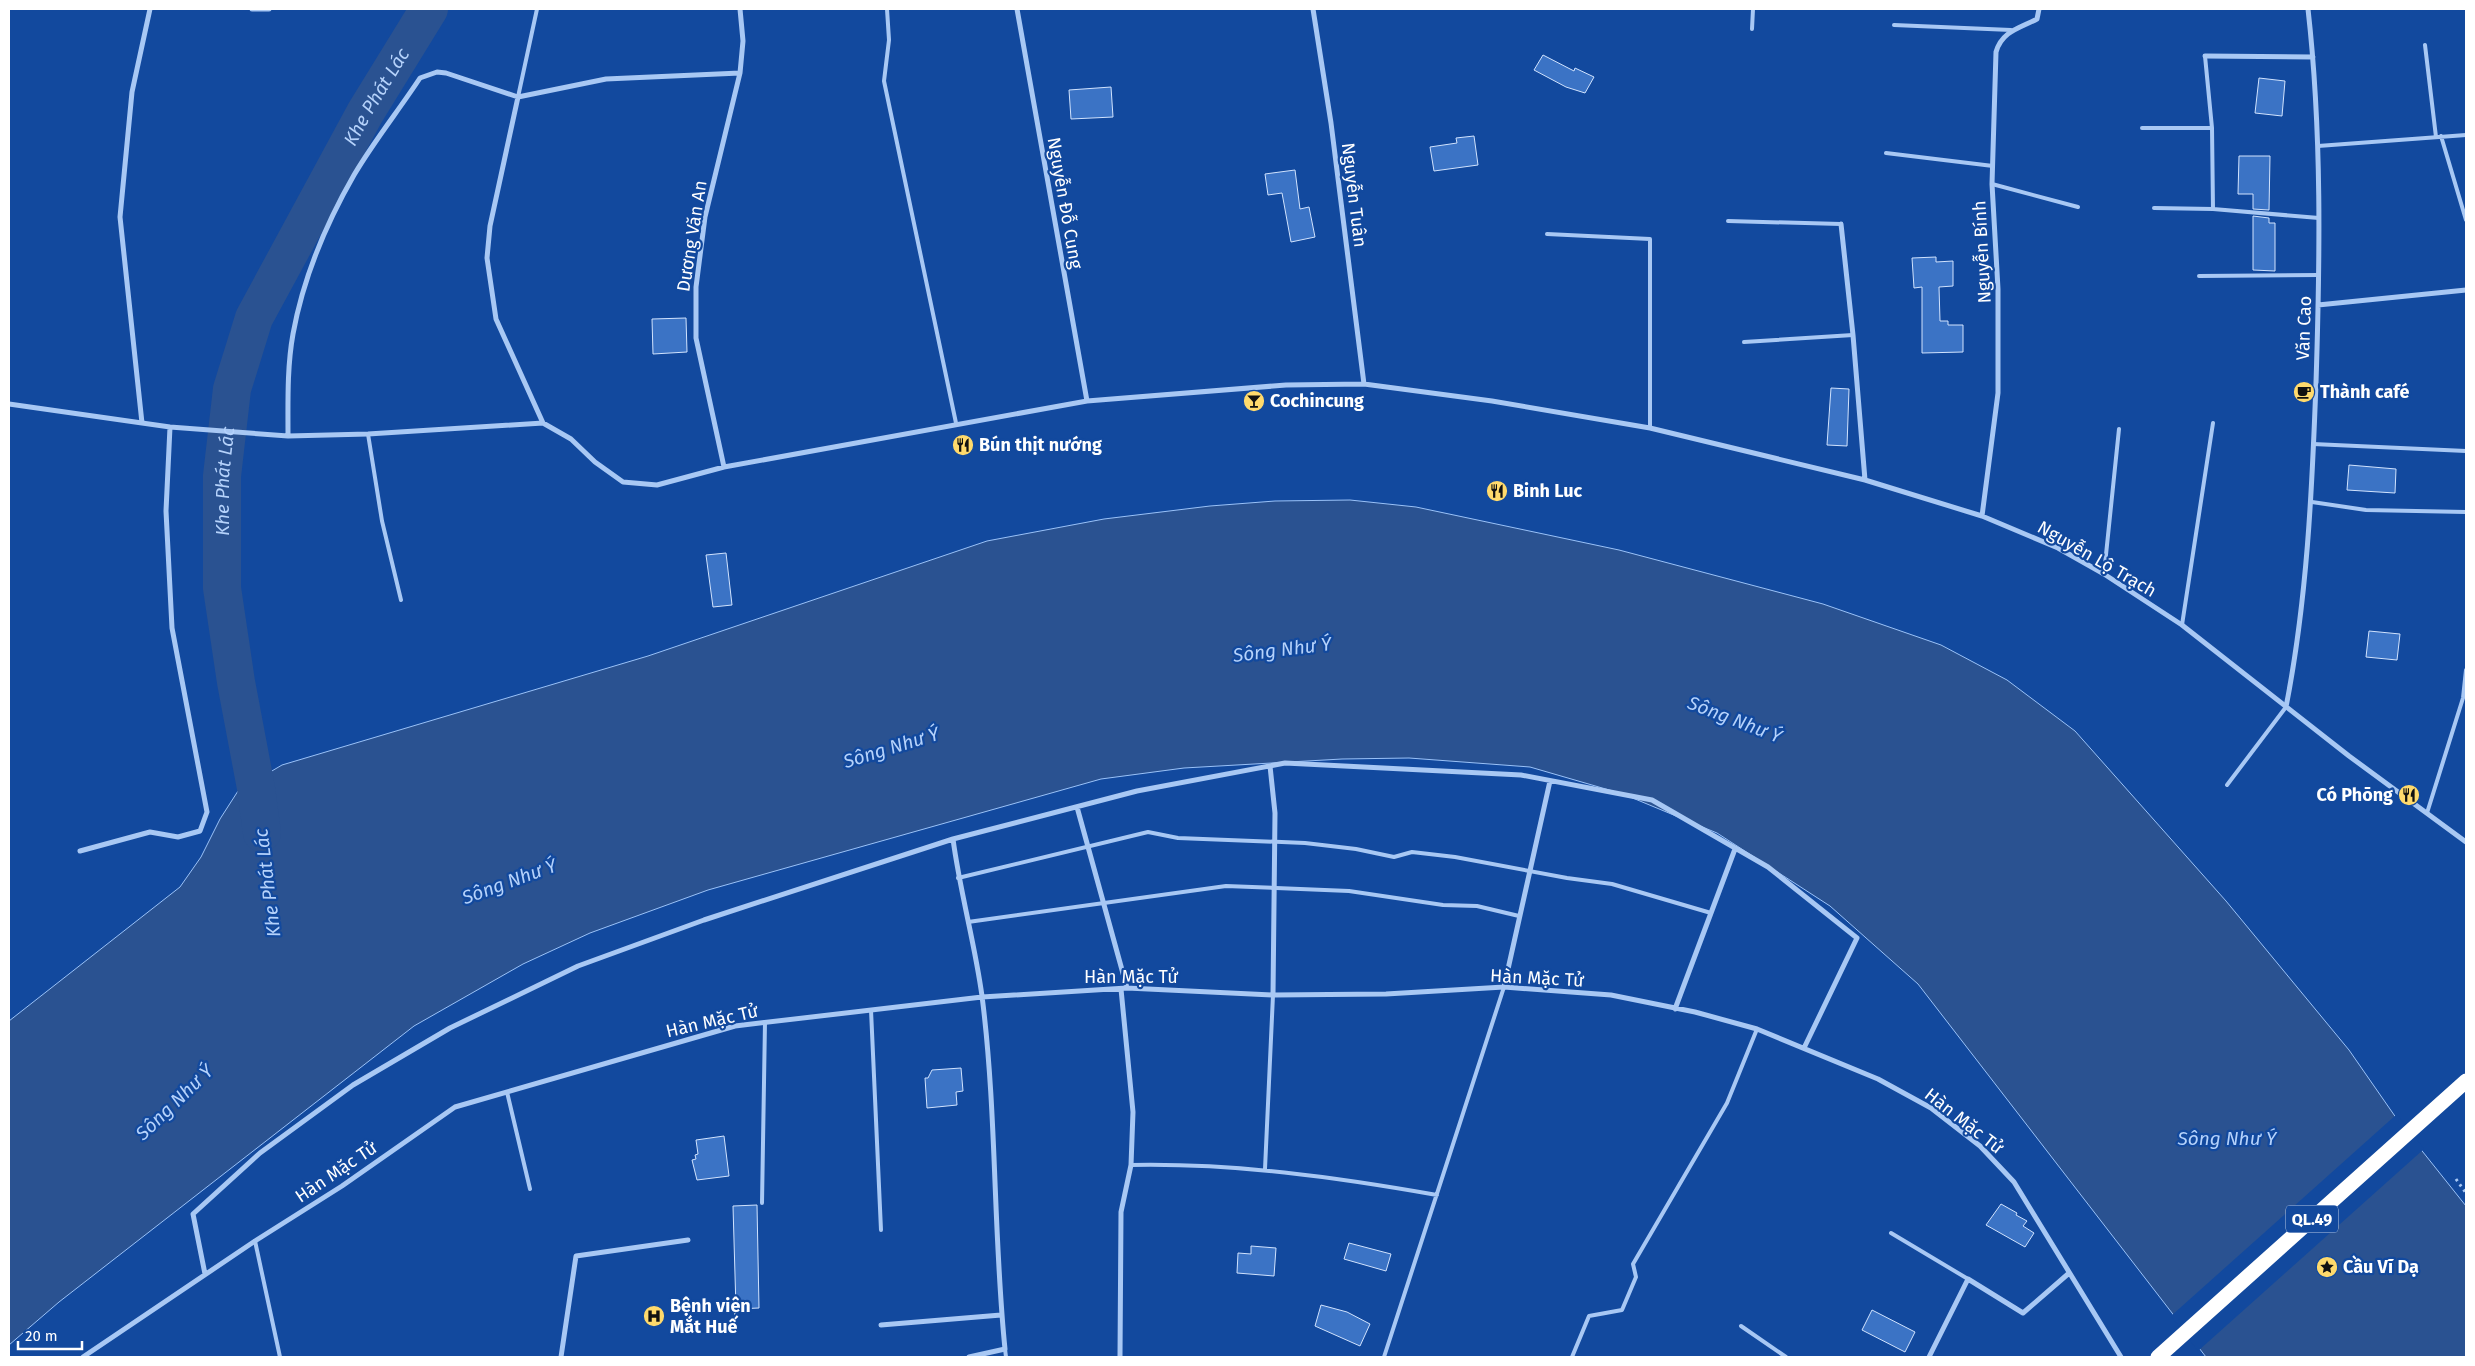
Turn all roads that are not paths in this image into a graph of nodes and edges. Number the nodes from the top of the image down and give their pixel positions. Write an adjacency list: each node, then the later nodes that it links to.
1 (150, 9): 45 (street)
2 (252, 9): 3 (street)
3 (269, 9)
4 (537, 9): 19 (lane)
5 (740, 9): 18 (street, Dương Văn An)
6 (887, 9): 48 (lane)
7 (1017, 9): 43 (street, Nguyễn Đỗ Cung)
8 (1313, 9): 42 (street, Nguyễn Tuân)
9 (1753, 9): 13 (lane)
10 (2040, 9): 14 (street)
11 (2308, 9): 17 (street, Văn Cao)
12 (1894, 25): 14 (lane)
13 (1752, 29)
14 (2011, 30): 26 (street, Nguyễn Bính)
15 (2425, 45): 23 (lane)
16 (2205, 56): 17 (street); 21 (lane)
17 (2313, 57): 24 (street, Văn Cao)
18 (740, 73): 19 (street); 56 (street, Dương Văn An)
19 (518, 97): 46 (street); 53 (street)
20 (2142, 128): 21 (lane)
21 (2212, 128): 30 (lane)
22 (2466, 135): 23 (lane)
23 (2438, 137): 24 (lane); 32 (lane)
24 (2318, 146): 31 (street, Văn Cao)
25 (1886, 153): 26 (lane)
26 (1993, 166): 27 (street, Nguyễn Bính)
27 (1992, 184): 28 (lane); 60 (street, Nguyễn Bính)
28 (2078, 207)
29 (2154, 208): 30 (lane)
30 (2213, 209): 31 (lane)
31 (2319, 218): 36 (street, Văn Cao)
32 (2466, 220)
33 (1728, 221): 34 (lane)
34 (1841, 224): 40 (street)
35 (1547, 234): 50 (lane)
36 (2319, 275): 37 (lane); 39 (street, Văn Cao)
37 (2199, 276)
38 (2466, 290): 39 (street)
39 (2318, 305): 54 (street, Văn Cao)
40 (1853, 335): 41 (lane); 57 (street)
41 (1744, 342)
42 (1364, 384): 43 (street, Nguyễn Lộ Trạch); 50 (street, Nguyễn Lộ Trạch)
43 (1087, 401): 48 (street, Nguyễn Lộ Trạch)
44 (9, 404): 45 (street)
45 (142, 423): 49 (street)
46 (543, 423): 52 (street); 56 (street, Nguyễn Lộ Trạch)
47 (2213, 423): 63 (lane)
48 (956, 424): 56 (street, Nguyễn Lộ Trạch)
49 (170, 427): 53 (street); 76 (street)
50 (1650, 428): 57 (street, Nguyễn Lộ Trạch)
51 (2119, 429): 61 (lane)
52 (368, 434): 53 (street); 62 (lane)
53 (288, 436)
54 (2313, 444): 55 (lane); 58 (street, Văn Cao)
55 (2466, 451)
56 (724, 467)
57 (1865, 480): 60 (street, Nguyễn Lộ Trạch)
58 (2312, 502): 59 (lane); 65 (street, Văn Cao)
59 (2466, 512)
60 (1982, 516): 61 (street, Nguyễn Lộ Trạch)
61 (2104, 574): 63 (street, Nguyễn Lộ Trạch)
62 (401, 600)
63 (2182, 625): 65 (street, Nguyễn Lộ Trạch)
64 (2466, 670): 70 (lane)
65 (2286, 707): 68 (lane); 70 (street, Nguyễn Lộ Trạch)
66 (1270, 766): 67 (street); 69 (street); 72 (street)
67 (1550, 780): 75 (street); 77 (street)
68 (2226, 785)
69 (1077, 807): 71 (street); 74 (street)
70 (2427, 813): 73 (street, Nguyễn Lộ Trạch)
71 (953, 839): 78 (street); 105 (street)
72 (1275, 841): 74 (lane); 77 (lane); 79 (street)
73 (2466, 842)
74 (1088, 848): 78 (lane); 80 (street)
75 (1735, 849): 81 (street); 93 (street)
76 (80, 851)
77 (1530, 870): 81 (lane); 82 (street)
78 (958, 878): 83 (street)
79 (1274, 887): 80 (lane); 82 (lane); 87 (street)
80 (1104, 903): 83 (lane); 85 (street)
81 (1711, 913): 90 (street)
82 (1519, 916): 84 (street)
83 (968, 922): 88 (street)
84 (1504, 987): 87 (street, Hàn Mặc Tử); 90 (street, Hàn Mặc Tử); 99 (lane)
85 (1127, 988): 86 (street, Hàn Mặc Tử); 87 (street, Hàn Mặc Tử)
86 (1121, 989): 88 (street, Hàn Mặc Tử); 96 (street)
87 (1273, 995): 97 (lane)
88 (982, 997): 89 (street, Hàn Mặc Tử); 108 (street)
89 (871, 1009): 91 (street, Hàn Mặc Tử); 101 (lane)
90 (1675, 1009): 92 (street, Hàn Mặc Tử)
91 (765, 1022): 95 (street, Hàn Mặc Tử); 100 (lane)
92 (1757, 1029): 93 (street, Hàn Mặc Tử); 119 (lane)
93 (1804, 1048): 106 (street, Hàn Mặc Tử)
94 (2466, 1081): 123 (highway, QL.49)
95 (507, 1092): 98 (lane); 104 (street, Hàn Mặc Tử)
96 (1130, 1164): 97 (lane); 117 (street)
97 (1265, 1169): 99 (lane)
98 (530, 1189)
99 (1437, 1195): 118 (lane)
100 (762, 1203)
101 (881, 1230)
102 (1891, 1233): 107 (lane)
103 (688, 1240): 114 (street)
104 (255, 1241): 105 (street, Hàn Mặc Tử); 113 (lane)
105 (205, 1274): 112 (street, Hàn Mặc Tử)
106 (2068, 1274): 107 (street); 122 (street, Hàn Mặc Tử)
107 (1968, 1278): 121 (street)
108 (1002, 1315): 109 (street); 111 (street)
109 (881, 1325)
110 (1741, 1326): 120 (lane)
111 (1005, 1349): 115 (street); 116 (lane)
112 (83, 1357)
113 (280, 1357)
114 (561, 1357)
115 (969, 1357)
116 (1006, 1357)
117 (1120, 1357)
118 (1384, 1357)
119 (1572, 1357)
120 (1786, 1357)
121 (1929, 1357)
122 (2121, 1357)
123 (2158, 1357)

